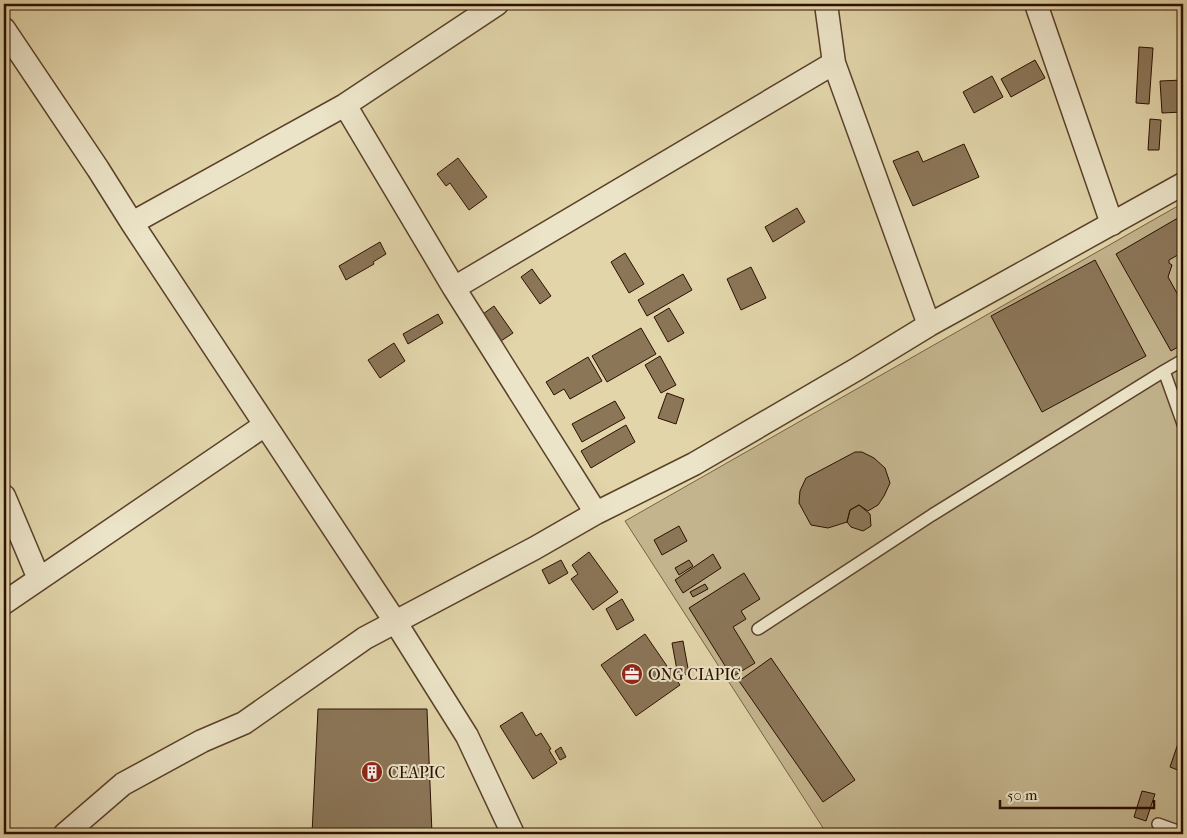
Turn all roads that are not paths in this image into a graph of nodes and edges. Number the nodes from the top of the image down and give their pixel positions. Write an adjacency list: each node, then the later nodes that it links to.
1 (497, 4): 6 (street)
2 (826, 4): 5 (street)
3 (1036, 4): 9 (street)
4 (4, 29): 8 (street)
5 (834, 63): 10 (street); 11 (street)
6 (345, 105): 8 (street); 10 (street)
7 (1183, 184): 9 (street)
8 (132, 223): 15 (street)
9 (1112, 224): 11 (street)
10 (454, 288): 17 (street)
11 (929, 326): 17 (street)
12 (1183, 360): 13 (lane)
13 (1164, 371): 14 (lane); 21 (lane)
14 (1183, 424)
15 (265, 425): 18 (street); 20 (street)
16 (4, 496): 18 (street)
17 (596, 513): 20 (street)
18 (39, 579): 19 (street)
19 (4, 602)
20 (396, 623): 24 (street); 25 (street)
21 (758, 629)
22 (1158, 824): 23 (lane)
23 (1183, 833)
24 (65, 834)
25 (513, 834)

